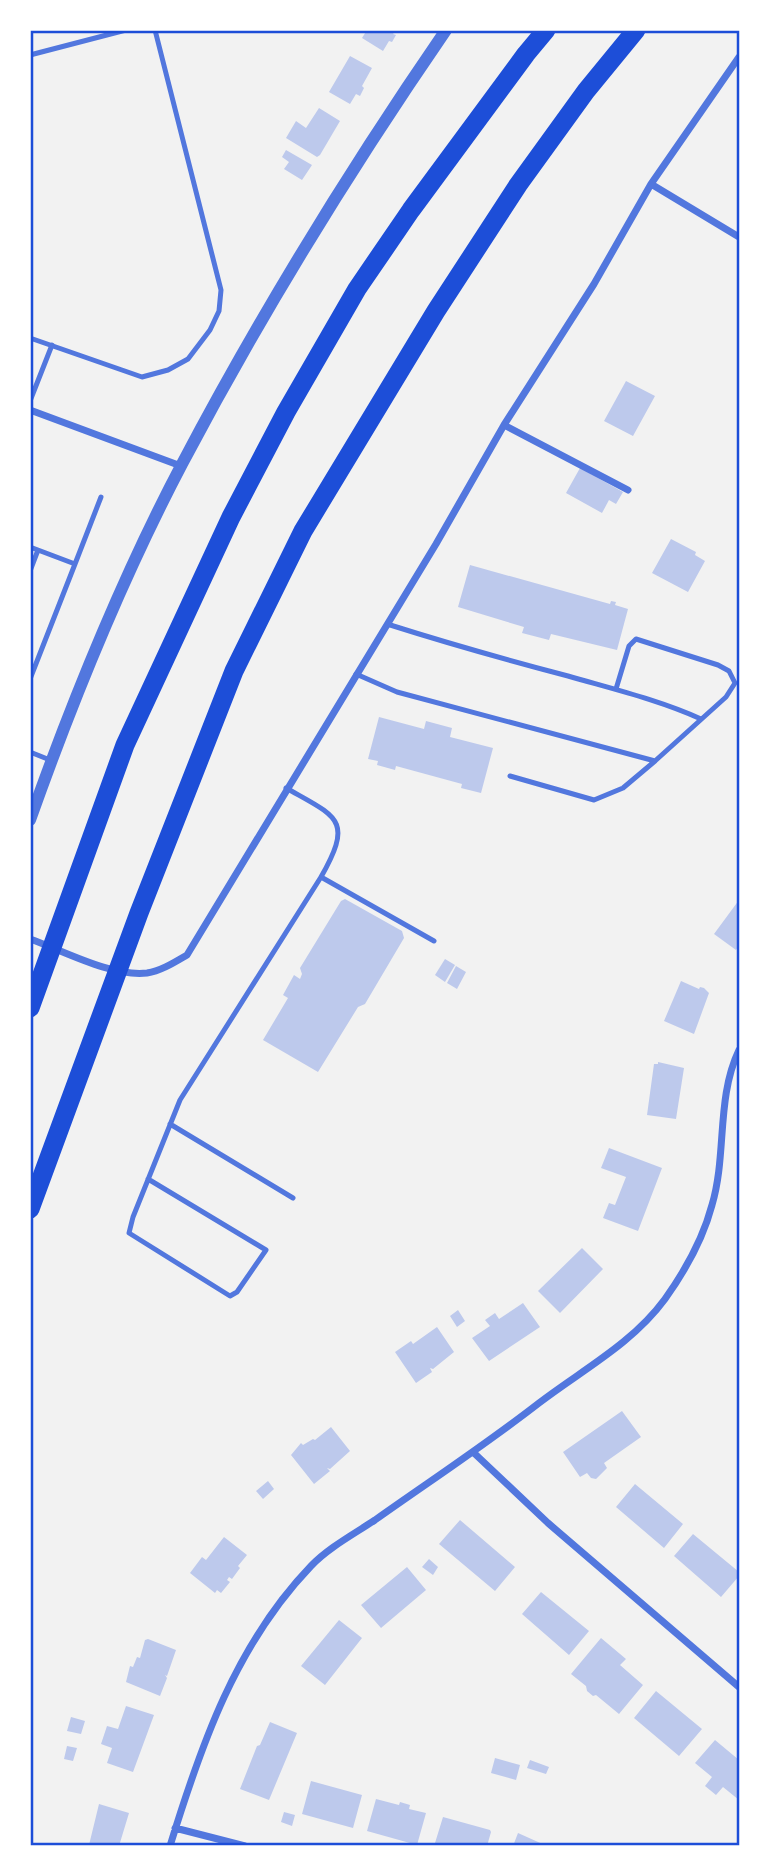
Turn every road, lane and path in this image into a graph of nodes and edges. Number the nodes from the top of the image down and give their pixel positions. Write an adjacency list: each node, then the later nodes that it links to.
1 (126, 30): 6 (lane)
2 (155, 30): 11 (lane)
3 (446, 30): 15 (street)
4 (546, 30): 36 (highway)
5 (636, 30): 37 (highway)
6 (30, 55)
7 (739, 57): 8 (street)
8 (651, 184): 9 (street); 14 (street)
9 (739, 237)
10 (30, 338): 11 (lane)
11 (52, 345): 12 (lane)
12 (30, 401)
13 (30, 410): 15 (street)
14 (504, 425): 16 (street); 22 (street)
15 (181, 466): 28 (street)
16 (628, 490)
17 (101, 497): 20 (lane)
18 (30, 547): 19 (lane)
19 (38, 550): 20 (lane); 21 (lane)
20 (75, 564): 24 (lane)
21 (30, 571)
22 (387, 624): 23 (street); 25 (lane)
23 (356, 674): 29 (lane); 31 (street)
24 (30, 679)
25 (616, 690): 26 (lane); 26 (lane)
26 (701, 719): 29 (lane)
27 (30, 752): 28 (lane)
28 (53, 761): 32 (street)
29 (655, 761): 30 (lane)
30 (510, 776)
31 (286, 788): 33 (lane); 37 (street)
32 (30, 820)
33 (321, 877): 35 (lane); 40 (lane)
34 (30, 939): 36 (street)
35 (434, 941)
36 (52, 947): 37 (street); 38 (highway)
37 (117, 971): 43 (highway)
38 (30, 1008)
39 (739, 1050): 44 (street)
40 (170, 1124): 41 (lane); 42 (lane)
41 (148, 1179): 41 (lane)
42 (293, 1198)
43 (30, 1209)
44 (474, 1453): 45 (street); 46 (street)
45 (739, 1687)
46 (176, 1828): 47 (street); 48 (street)
47 (170, 1846)
48 (245, 1846)

